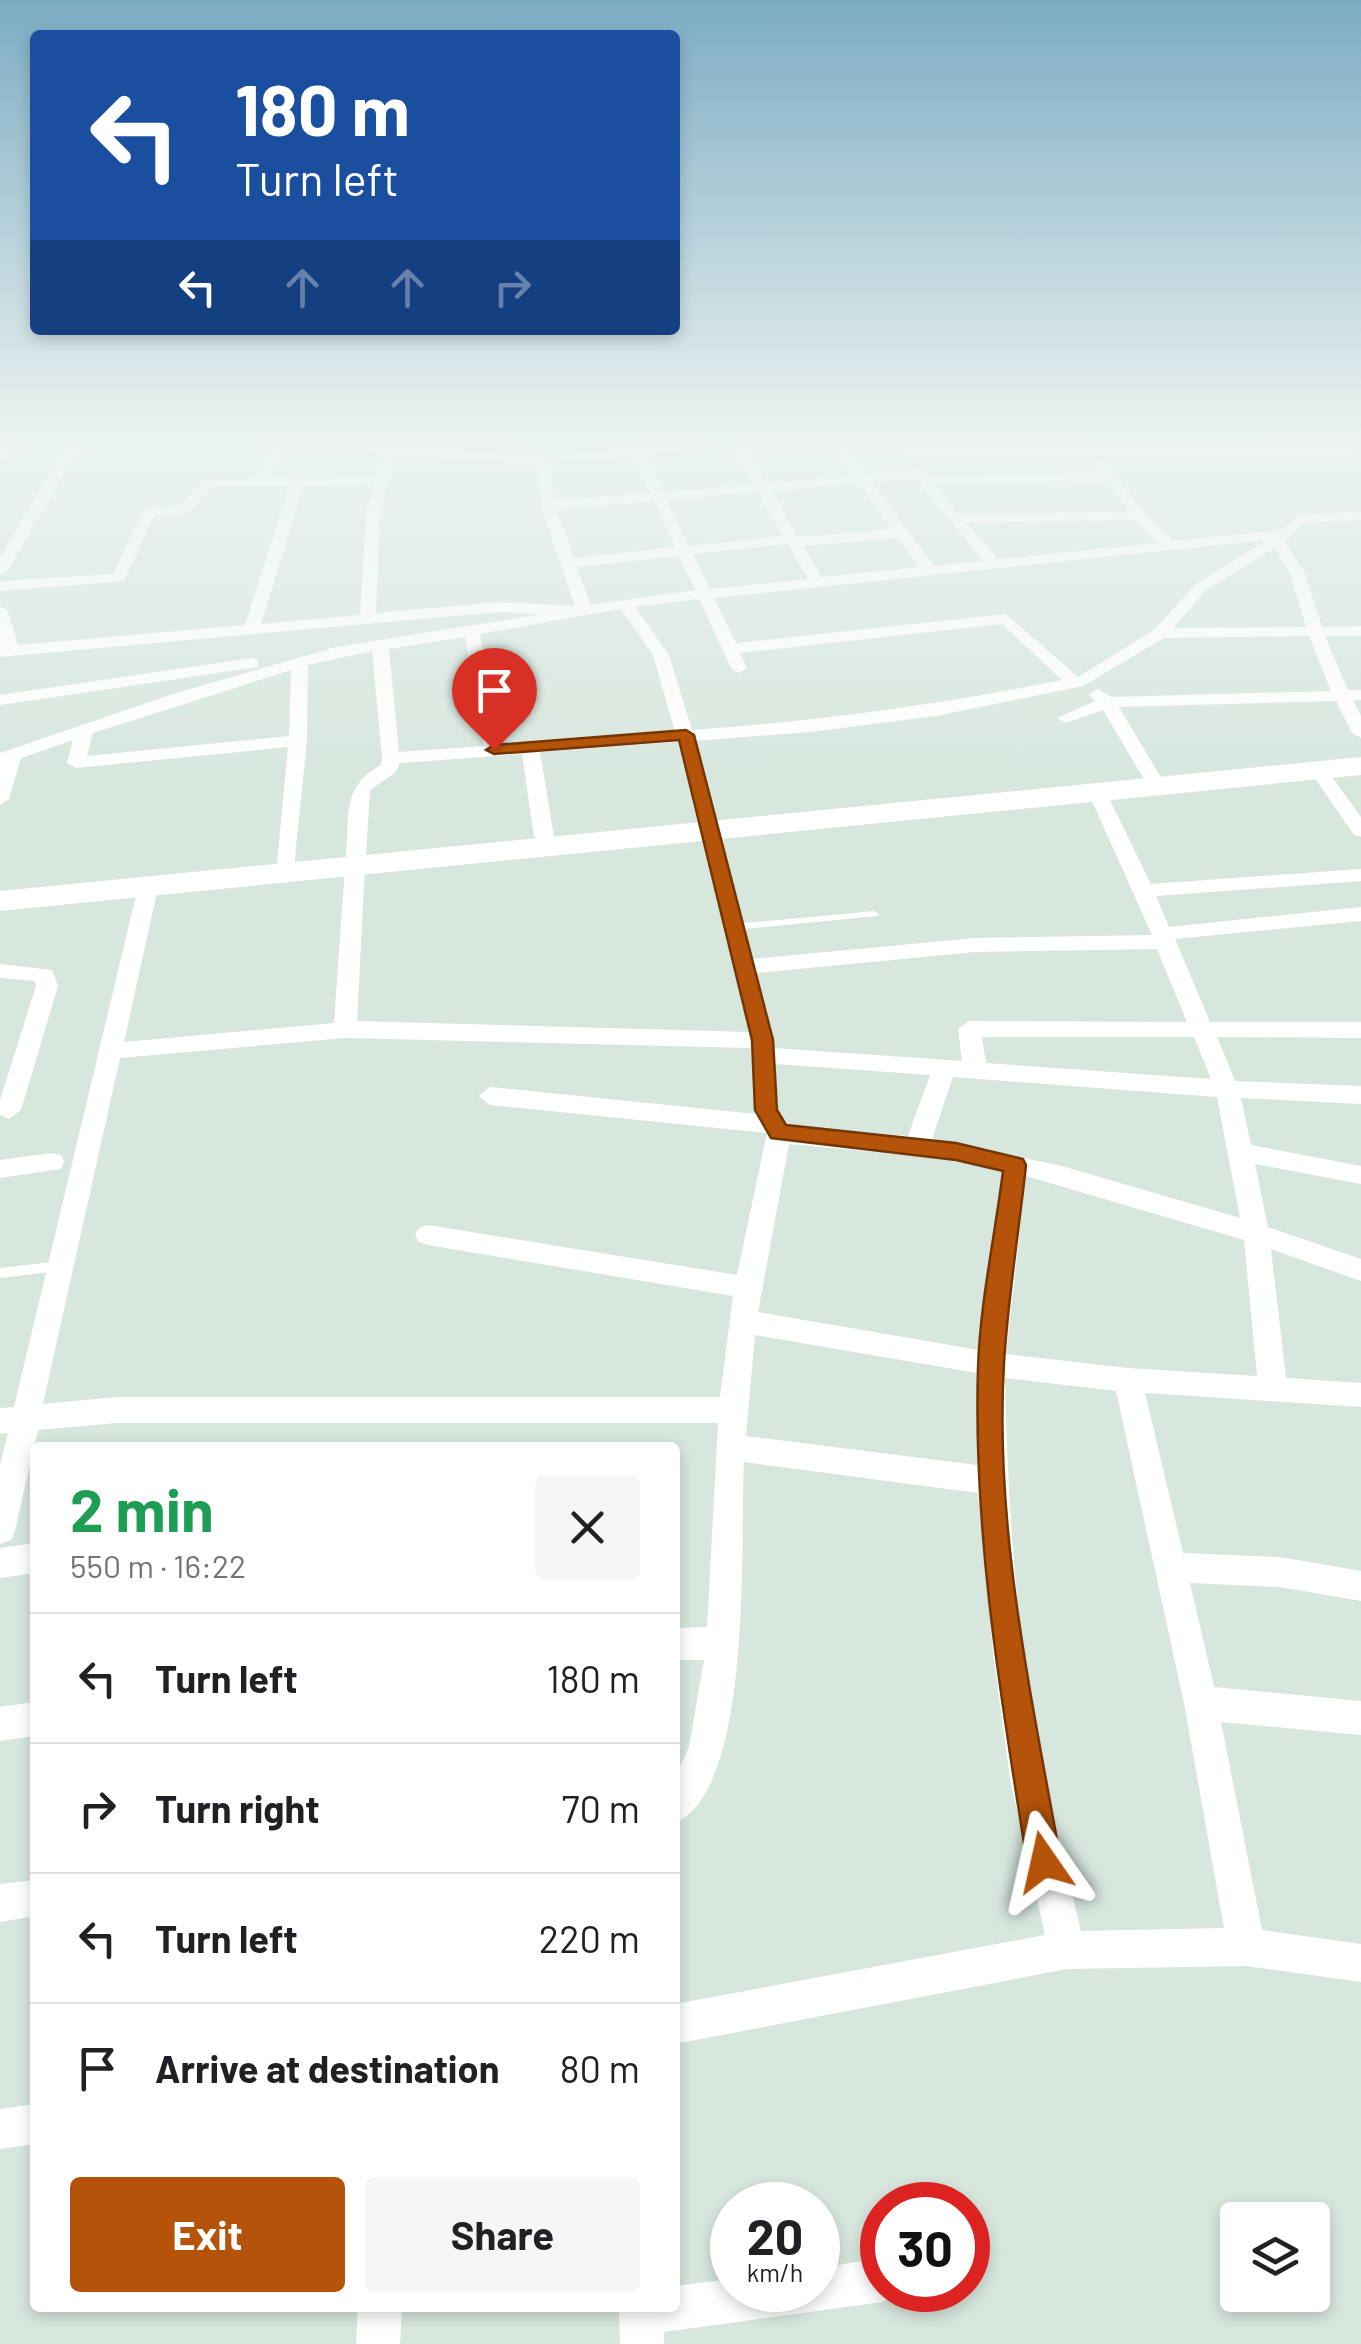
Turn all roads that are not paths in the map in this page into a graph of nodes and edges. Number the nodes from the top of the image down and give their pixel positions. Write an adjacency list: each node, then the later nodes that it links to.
1 (130, 554): 17 (street)
2 (275, 554): 23 (street)
3 (372, 554): 22 (street)
4 (565, 554): 13 (street)
5 (645, 554): 13 (street)
6 (686, 554): 18 (street)
7 (802, 554): 16 (street)
8 (917, 554): 15 (street)
9 (987, 554): 14 (street)
10 (1101, 554): 14 (street)
11 (1254, 554): 27 (street)
12 (1290, 554): 26 (street)
13 (568, 563): 21 (street)
14 (996, 564): 15 (street)
15 (930, 571): 16 (street)
16 (818, 583): 18 (street)
17 (0, 586)
18 (704, 594): 19 (street); 29 (street)
19 (625, 604): 21 (street); 40 (street)
20 (0, 610): 30 (street)
21 (586, 611): 22 (street); 25 (street)
22 (368, 618): 23 (street)
23 (252, 627): 30 (street)
24 (1361, 631): 26 (street)
25 (472, 632): 28 (street); 43 (street)
26 (1316, 632): 27 (street); 34 (street)
27 (1160, 633): 33 (street)
28 (380, 645): 31 (street); 46 (street)
29 (730, 649): 32 (street); 33 (street)
30 (6, 651)
31 (305, 660): 35 (street); 38 (street); 41 (street)
32 (738, 668)
33 (1079, 682): 36 (street); 40 (street)
34 (1352, 695): 36 (street); 39 (street)
35 (0, 700)
36 (1107, 702): 37 (street); 49 (street)
37 (1066, 718)
38 (85, 730): 41 (street); 45 (street)
39 (1361, 734)
40 (686, 735): 42 (street); 52 (street)
41 (298, 741): 56 (street)
42 (530, 746): 43 (street); 54 (street)
43 (494, 750): 46 (street)
44 (1361, 755): 49 (main road)
45 (6, 757): 51 (street)
46 (391, 758): 55 (street)
47 (1361, 766): 48 (main road)
48 (1318, 770): 49 (main road); 53 (street)
49 (1154, 782): 50 (main road); 52 (main road)
50 (1096, 792): 52 (main road); 60 (street)
51 (0, 799)
52 (709, 826): 54 (main road); 55 (main road); 64 (street)
53 (1361, 831)
54 (544, 837): 55 (main road)
55 (356, 861): 56 (main road); 58 (main road); 69 (street)
56 (286, 862): 59 (main road)
57 (1361, 875): 60 (street)
58 (148, 888): 61 (main road); 72 (street)
59 (0, 890)
60 (1144, 891): 65 (street)
61 (0, 901)
62 (874, 914): 64 (lane)
63 (1361, 914): 65 (street)
64 (734, 928): 66 (street)
65 (1163, 938): 66 (street); 68 (street)
66 (744, 967): 71 (street)
67 (0, 971): 75 (street)
68 (1201, 1026): 70 (street); 74 (street); 76 (street)
69 (345, 1030): 71 (street); 72 (street)
70 (1361, 1030)
71 (763, 1048): 73 (street); 80 (street)
72 (112, 1051): 89 (street)
73 (945, 1066): 74 (street); 81 (street)
74 (975, 1069): 76 (street)
75 (10, 1075): 79 (street)
76 (1228, 1089): 77 (street); 82 (street)
77 (1361, 1095)
78 (490, 1096): 80 (street)
79 (9, 1110)
80 (777, 1129): 81 (street); 92 (street)
81 (916, 1148): 84 (street)
82 (1240, 1152): 86 (street); 87 (street)
83 (52, 1162): 85 (street)
84 (1015, 1165): 87 (street); 94 (street)
85 (0, 1169)
86 (1361, 1175)
87 (1256, 1232): 90 (street); 96 (street)
88 (428, 1235): 92 (street)
89 (64, 1266): 91 (lane); 99 (street)
90 (1361, 1270)
91 (0, 1273)
92 (747, 1287): 93 (street)
93 (743, 1322): 94 (street); 98 (street)
94 (991, 1364): 95 (street); 101 (street)
95 (1128, 1380): 96 (street); 105 (street)
96 (1273, 1391): 97 (street)
97 (1361, 1395)
98 (732, 1410): 99 (street); 100 (street)
99 (14, 1418): 102 (street)
100 (730, 1446): 101 (street); 107 (street)
101 (992, 1481): 117 (street)
102 (0, 1530)
103 (30, 1559): 104 (street)
104 (0, 1563)
105 (1171, 1566): 106 (street); 109 (street)
106 (1361, 1586)
107 (722, 1643): 108 (street); 113 (street)
108 (680, 1644)
109 (1201, 1702): 110 (street); 116 (street)
110 (1361, 1718)
111 (30, 1720): 112 (street)
112 (0, 1724)
113 (680, 1799)
114 (30, 1899): 115 (street)
115 (0, 1903)
116 (1246, 1947): 117 (street); 118 (street)
117 (1067, 1950): 119 (street)
118 (1361, 1963)
119 (680, 2023)
120 (30, 2125): 121 (street)
121 (0, 2129)
122 (710, 2308): 124 (street)
123 (380, 2312): 125 (street)
124 (641, 2321)
125 (378, 2344)

